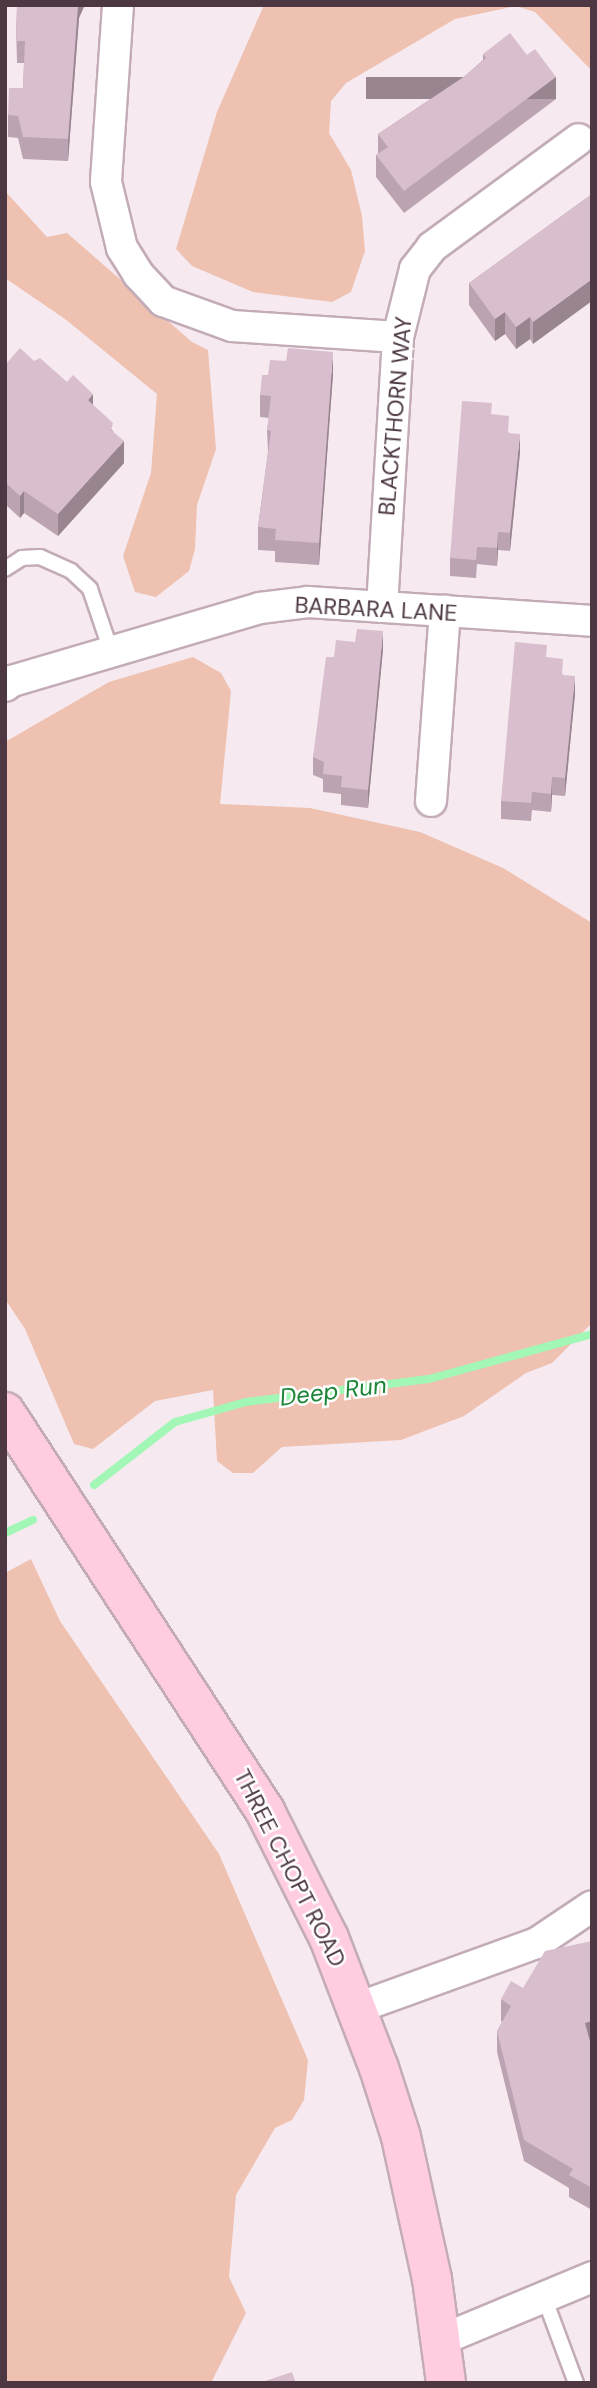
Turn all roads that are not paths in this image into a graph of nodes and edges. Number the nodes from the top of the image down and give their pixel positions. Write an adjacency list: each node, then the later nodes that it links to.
1 (118, 5): 3 (street)
2 (579, 139): 3 (street, BLACKTHORN WAY)
3 (398, 337): 5 (street, BLACKTHORN WAY)
4 (5, 569): 8 (lane)
5 (382, 607): 6 (street, BARBARA LANE); 8 (street, BARBARA LANE)
6 (445, 611): 7 (street, BARBARA LANE); 10 (street)
7 (592, 621)
8 (111, 651): 9 (street, BARBARA LANE)
9 (7, 678)
10 (431, 801)
11 (5, 1412): 13 (main road, THREE CHOPT ROAD)
12 (592, 1906): 13 (street)
13 (357, 2008): 16 (main road, THREE CHOPT ROAD)
14 (592, 2277): 15 (street)
15 (544, 2297): 16 (street); 18 (lane)
16 (441, 2340): 17 (main road, THREE CHOPT ROAD)
17 (445, 2382)
18 (576, 2383)

